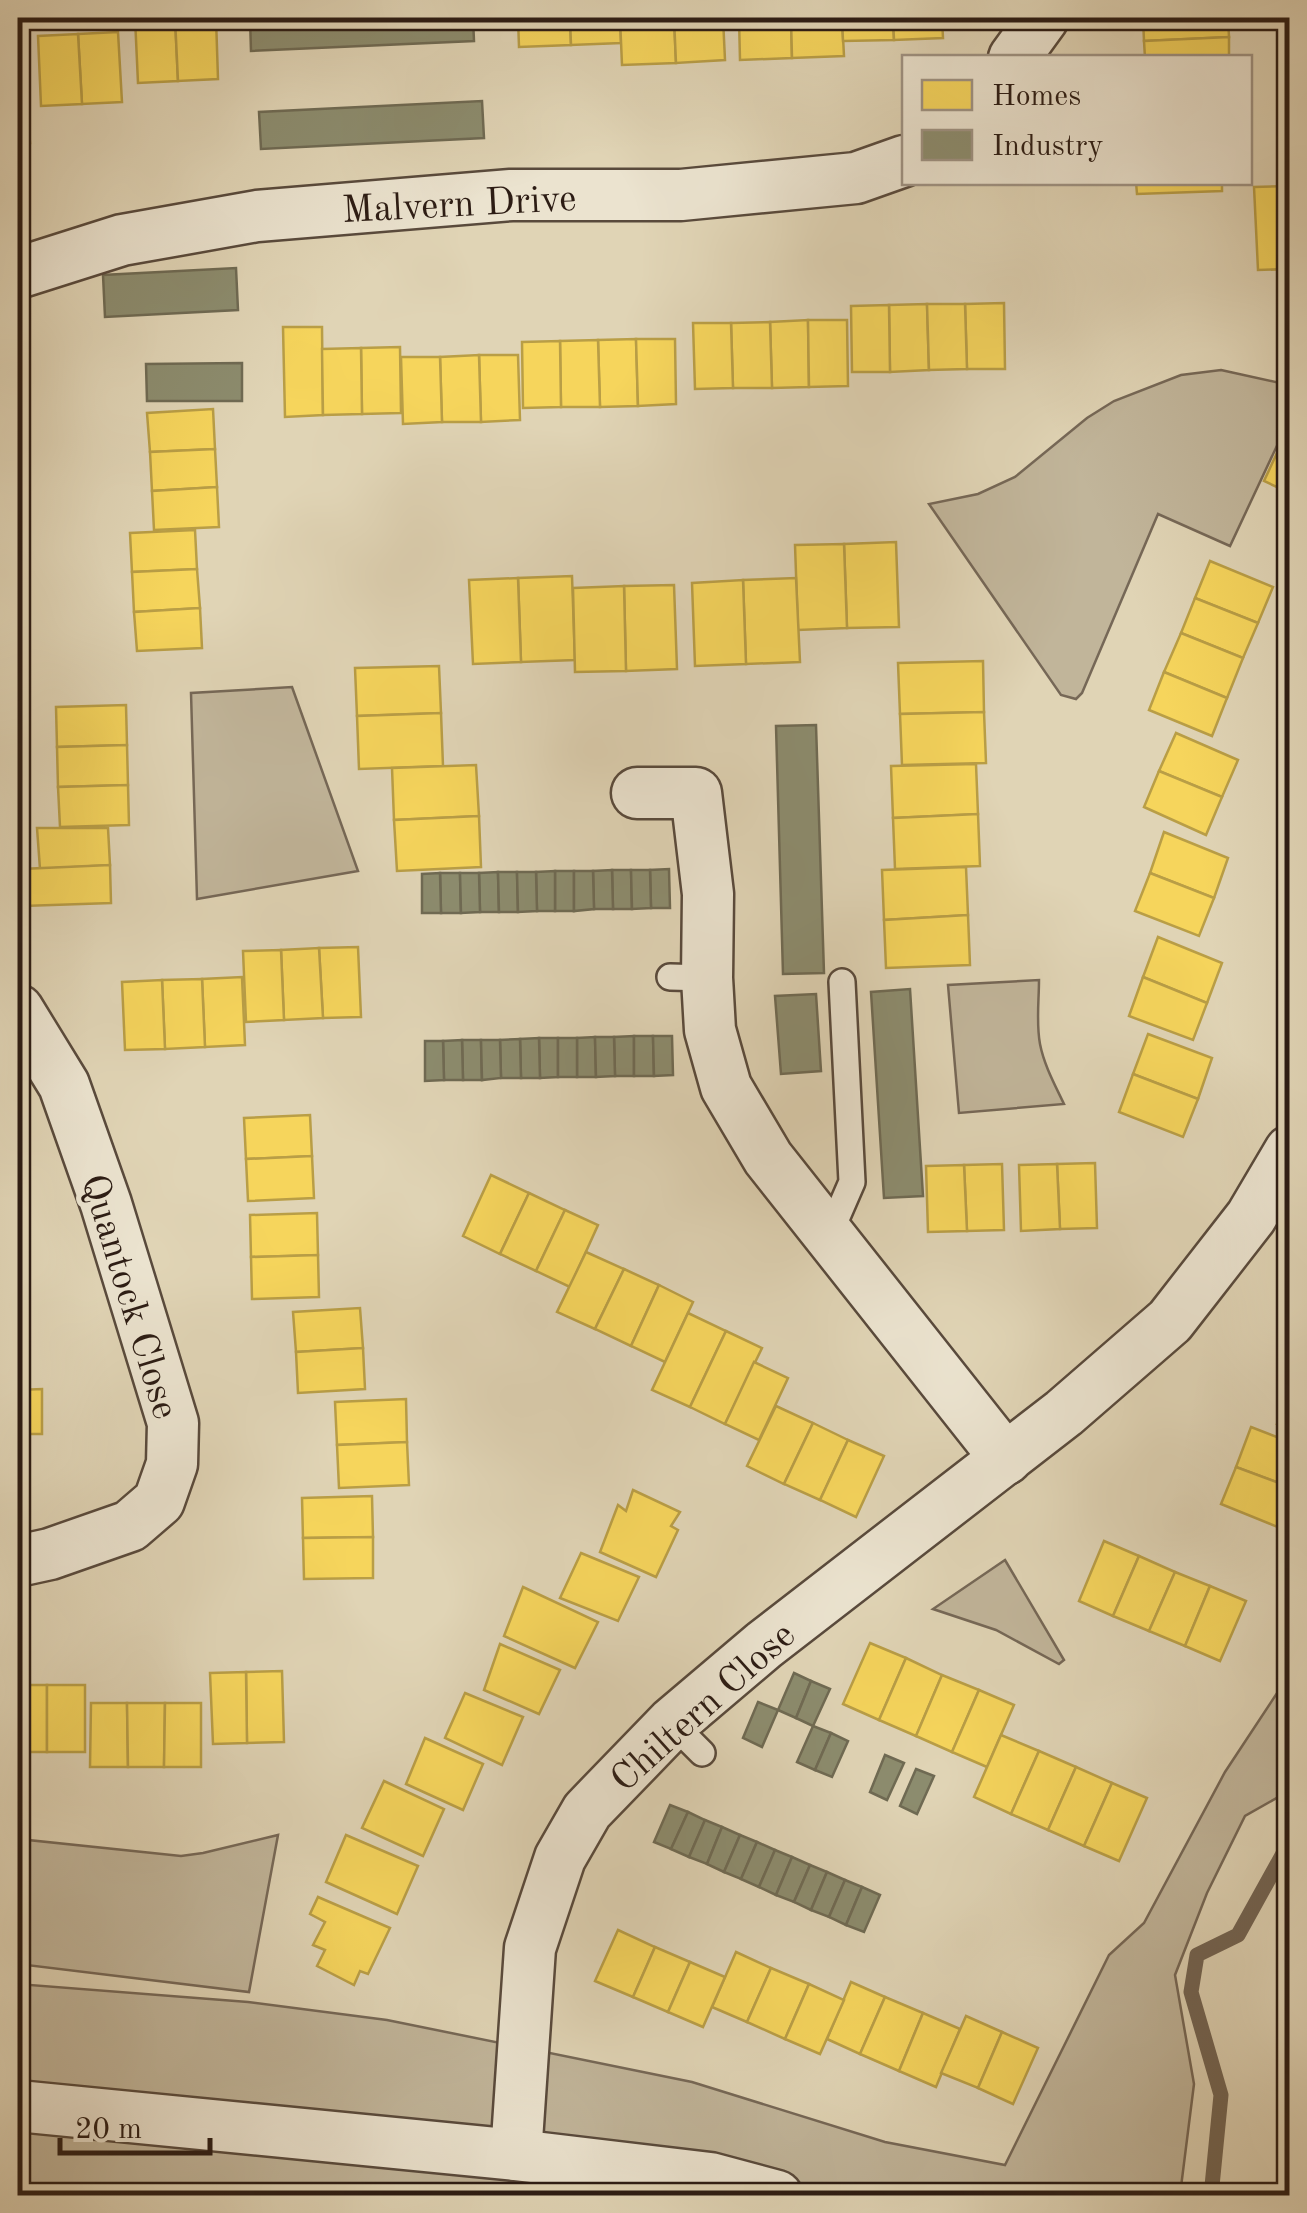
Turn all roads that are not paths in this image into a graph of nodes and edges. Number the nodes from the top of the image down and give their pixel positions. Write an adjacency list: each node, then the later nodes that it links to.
1 (1043, 18): 2 (street)
2 (1016, 55)
3 (902, 163): 4 (street, Malvern Drive)
4 (18, 273)
5 (637, 793): 9 (street)
6 (842, 982): 9 (lane)
7 (26, 1043): 11 (street, Quantock Close)
8 (1290, 1152): 10 (street, Chiltern Close)
9 (829, 1235): 10 (street)
10 (1006, 1459): 13 (street, Chiltern Close)
11 (18, 1561)
12 (18, 2106): 13 (street)
13 (516, 2156): 14 (street)
14 (777, 2196)

